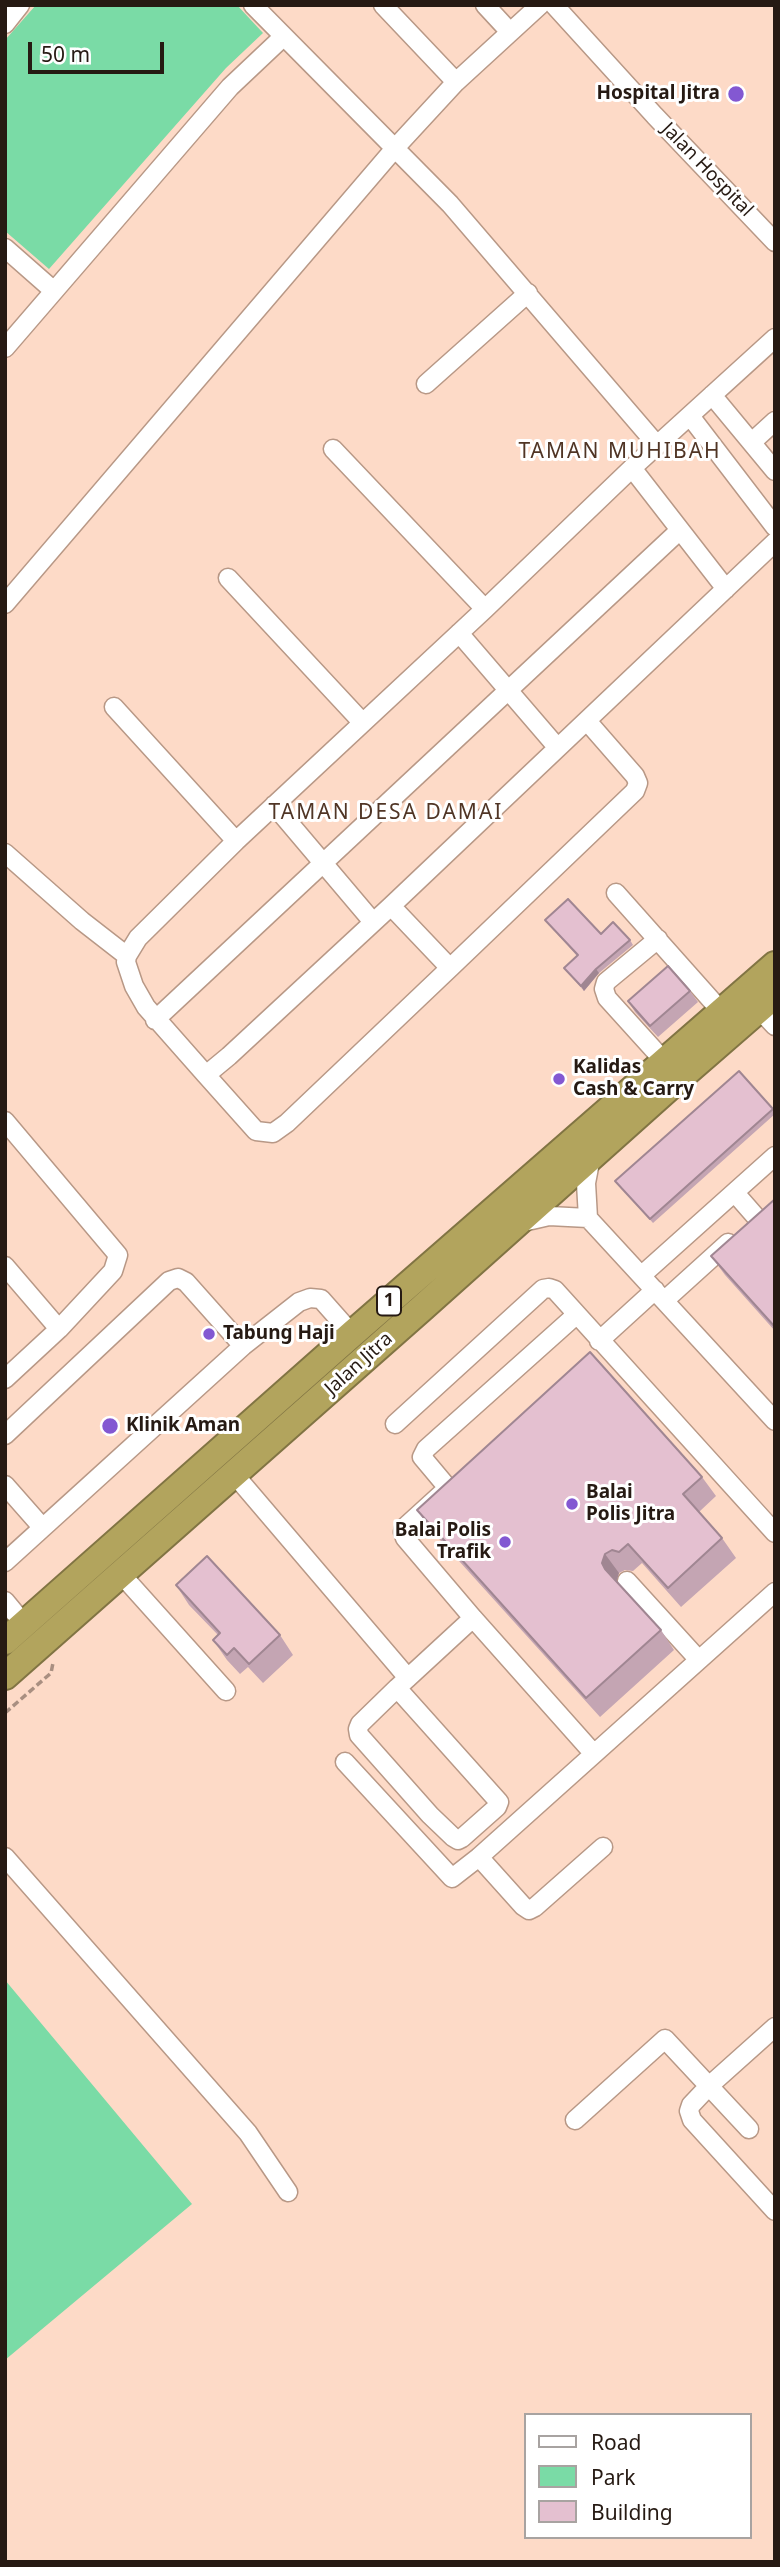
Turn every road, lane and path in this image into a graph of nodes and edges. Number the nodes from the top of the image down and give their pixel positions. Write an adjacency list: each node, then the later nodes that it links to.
1 (20, 5): 6 (street)
2 (253, 5): 8 (street)
3 (383, 5): 9 (street)
4 (485, 5): 7 (street)
5 (553, 6): 7 (street); 11 (street, Jalan Hospital)
6 (5, 24)
7 (510, 32): 9 (street)
8 (283, 37): 10 (street); 13 (street)
9 (456, 82): 10 (street)
10 (396, 147): 14 (street); 31 (street)
11 (775, 242)
12 (5, 248): 13 (street)
13 (54, 291): 16 (street)
14 (528, 293): 17 (street); 22 (street)
15 (775, 338): 18 (street)
16 (5, 348)
17 (426, 384)
18 (712, 395): 19 (street); 21 (street)
19 (690, 416): 22 (street); 26 (street)
20 (775, 421): 21 (street)
21 (752, 442): 25 (street)
22 (657, 445): 24 (street)
23 (333, 449): 32 (street)
24 (632, 468): 27 (street); 32 (street)
25 (775, 471)
26 (775, 527)
27 (680, 530): 30 (street); 34 (street)
28 (775, 542): 30 (street)
29 (228, 578): 37 (street)
30 (726, 589): 36 (street)
31 (5, 604)
32 (485, 609): 33 (street)
33 (459, 633): 34 (street); 37 (street)
34 (507, 689): 38 (street); 42 (street)
35 (114, 707): 40 (street)
36 (587, 721): 38 (street); 49 (street)
37 (362, 722): 39 (street)
38 (557, 747): 44 (street)
39 (274, 805): 40 (street); 42 (street)
40 (236, 841): 47 (street)
41 (5, 853): 47 (street)
42 (323, 863): 45 (street); 52 (street)
43 (616, 893): 46 (street)
44 (391, 906): 45 (street); 49 (street)
45 (373, 922): 54 (street)
46 (657, 939): 50 (street); 53 (street)
47 (127, 956): 52 (street)
48 (775, 965): 50 (highway, Jalan Jitra / 1)
49 (450, 968): 54 (street)
50 (721, 1011): 53 (highway, Jalan Jitra / 1)
51 (771, 1016): 57 (highway, Jalan Jitra / 1)
52 (155, 1020): 54 (street)
53 (664, 1061): 66 (highway, Jalan Jitra / 1)
54 (206, 1075)
55 (5, 1121): 65 (street)
56 (775, 1156): 58 (street)
57 (591, 1157): 59 (street); 60 (highway, Jalan Jitra / 1)
58 (735, 1193): 62 (street); 63 (street)
59 (589, 1218): 60 (street); 62 (street)
60 (516, 1224): 73 (highway, Jalan Jitra / 1)
61 (5, 1266): 65 (street)
62 (642, 1275): 63 (street)
63 (660, 1295): 67 (street); 70 (street)
64 (576, 1315): 67 (street); 71 (street); 82 (street)
65 (59, 1329): 69 (street)
66 (352, 1334): 68 (street); 83 (highway, Jalan Jitra / 1)
67 (600, 1341): 76 (street)
68 (243, 1346): 72 (street); 75 (street)
69 (5, 1378)
70 (775, 1421)
71 (395, 1424)
72 (5, 1435)
73 (234, 1474): 78 (highway, Jalan Jitra / 1); 86 (street)
74 (5, 1485): 75 (street)
75 (42, 1527): 77 (street)
76 (775, 1533)
77 (5, 1562)
78 (121, 1574): 85 (highway, Jalan Jitra / 1); 87 (street)
79 (627, 1581): 84 (street)
80 (775, 1592): 84 (street)
81 (5, 1601): 83 (street)
82 (473, 1618): 86 (street); 88 (street)
83 (15, 1632)
84 (698, 1659): 88 (street)
85 (5, 1676)
86 (402, 1683): 90 (street); 90 (street)
87 (226, 1691)
88 (594, 1754): 94 (street)
89 (345, 1762): 91 (street)
90 (430, 1815): 91 (street)
91 (410, 1834): 94 (street)
92 (603, 1847): 94 (street)
93 (5, 1857): 99 (street)
94 (479, 1857)
95 (775, 2027): 96 (street)
96 (709, 2086): 97 (street); 98 (street); 100 (street)
97 (575, 2120)
98 (749, 2129)
99 (288, 2192)
100 (775, 2211)

